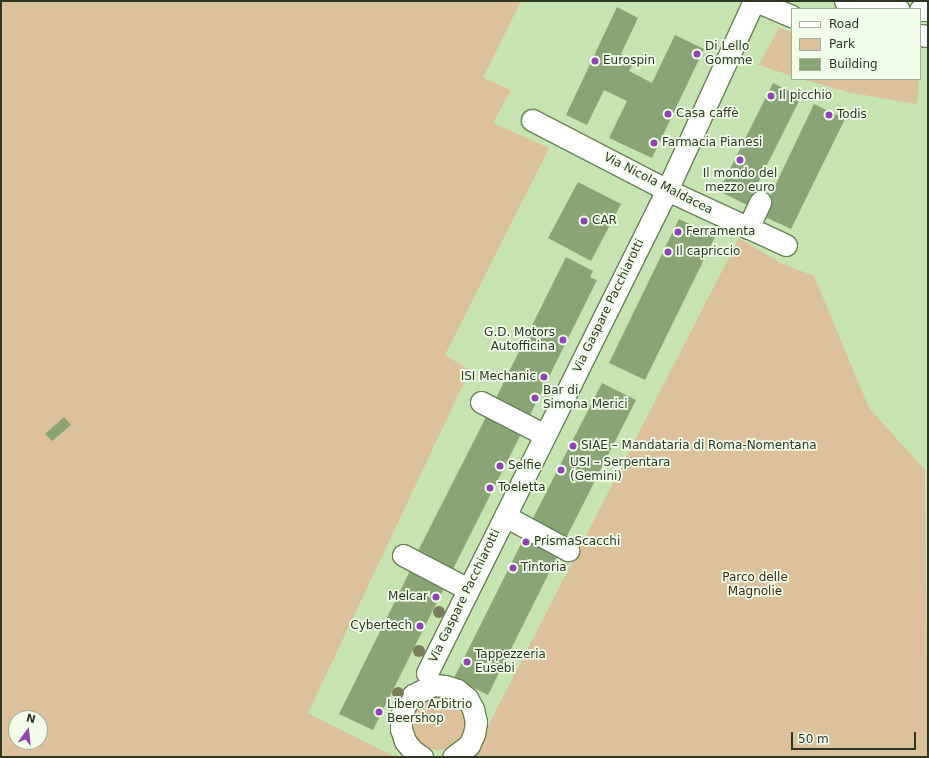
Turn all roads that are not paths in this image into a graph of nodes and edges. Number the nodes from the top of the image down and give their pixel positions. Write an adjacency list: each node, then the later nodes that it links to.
1 (755, 1): 4 (street); 6 (street, Via Gaspare Pacchiarotti)
2 (844, 1): 3 (street)
3 (891, 8)
4 (791, 16)
5 (532, 120): 6 (street, Via Nicola Maldacea)
6 (667, 190): 8 (street, Via Nicola Maldacea); 11 (street, Via Gaspare Pacchiarotti)
7 (760, 202): 8 (street)
8 (748, 228): 9 (street, Via Nicola Maldacea)
9 (786, 245)
10 (481, 402): 11 (street)
11 (545, 435): 12 (street, Via Gaspare Pacchiarotti)
12 (505, 516): 13 (street); 15 (street, Via Gaspare Pacchiarotti)
13 (568, 550)
14 (403, 555): 15 (street)
15 (468, 589): 16 (street, Via Gaspare Pacchiarotti)
16 (430, 679): 17 (street, Via Gaspare Pacchiarotti); 18 (street)
17 (422, 757)
18 (453, 757)

